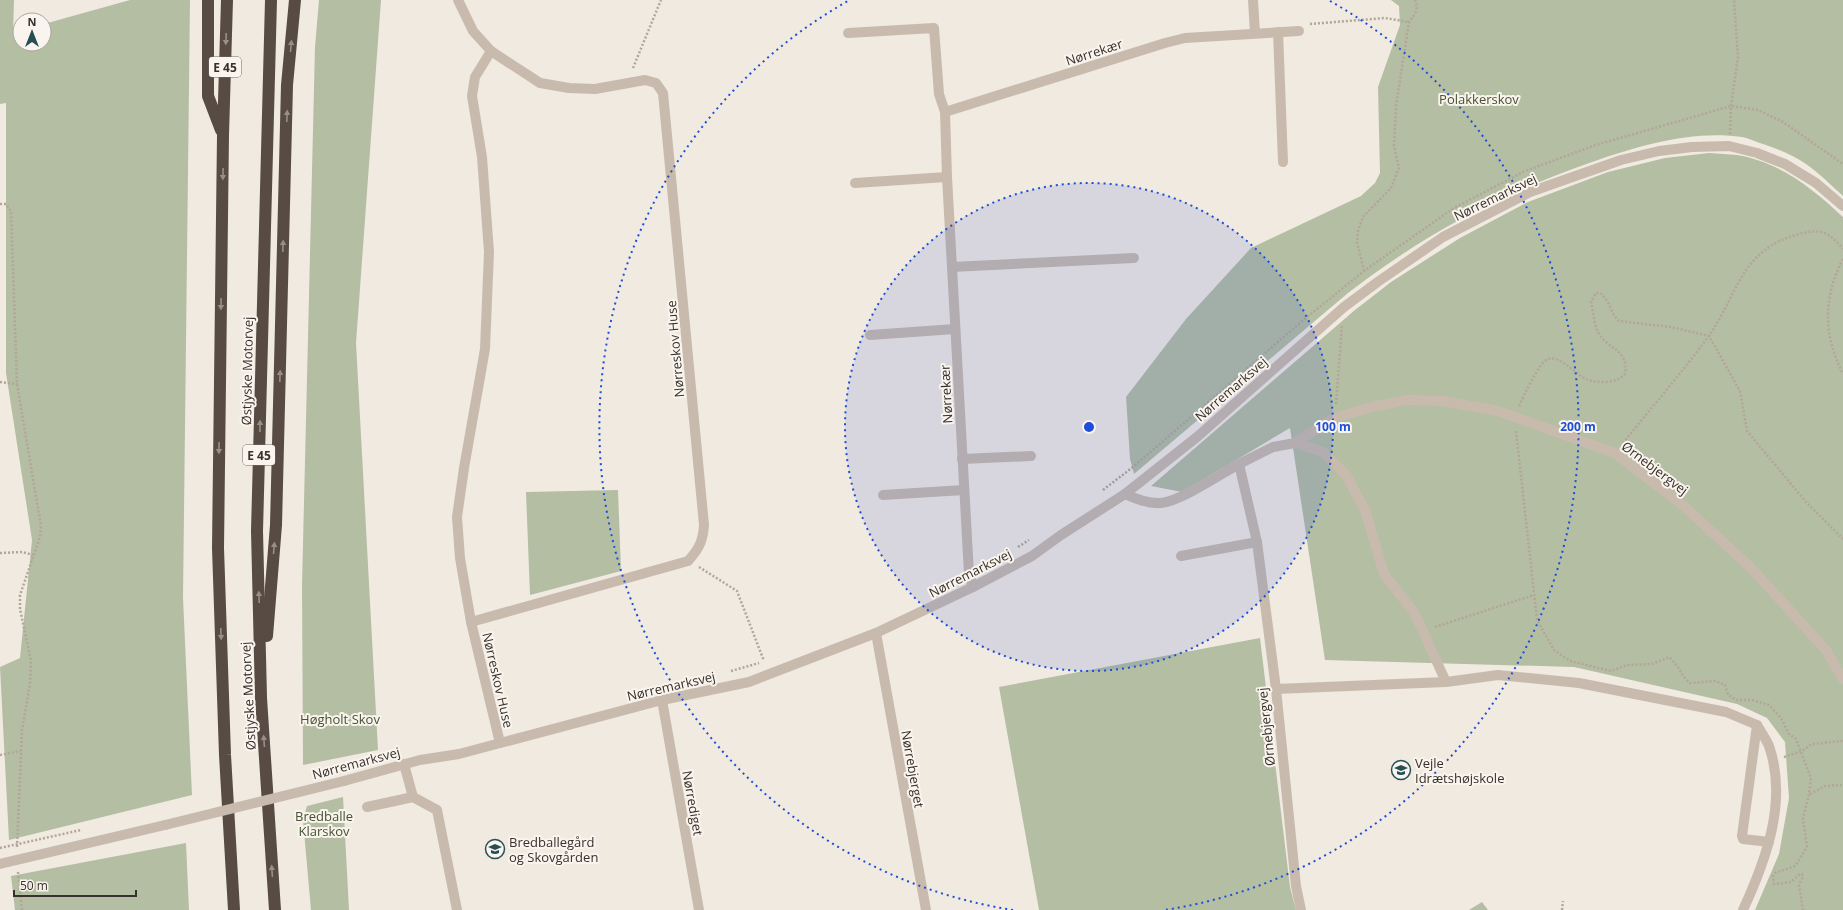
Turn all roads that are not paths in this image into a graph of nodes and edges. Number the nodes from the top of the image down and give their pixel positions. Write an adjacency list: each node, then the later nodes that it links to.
1 (208, 0): 13 (highway)
2 (227, 0): 13 (highway, Østjyske Motorvej / E 45, one-way to 13)
3 (271, 0): 37 (highway, Østjyske Motorvej / E 45, one-way to 3)
4 (295, 0): 37 (highway, one-way to 4)
5 (458, 0): 11 (street, Nørreskov Huse)
6 (1253, 0): 10 (street)
7 (1299, 31): 8 (street, Nørrekær)
8 (1278, 32): 10 (street, Nørrekær); 14 (street)
9 (848, 33): 12 (street, Nørrekær)
10 (1255, 33): 12 (street, Nørrekær)
11 (491, 51): 32 (street, Nørreskov Huse); 32 (street, Nørreskov Huse)
12 (945, 112): 15 (street, Nørrekær)
13 (223, 135): 46 (highway, Østjyske Motorvej / E 45, one-way to 46)
14 (1283, 162)
15 (947, 177): 16 (street); 19 (street, Nørrekær)
16 (855, 183)
17 (1843, 206): 27 (street, Nørremarksvej)
18 (1134, 258): 19 (street)
19 (952, 267): 20 (street, Nørrekær)
20 (955, 329): 21 (street); 24 (street, Nørrekær)
21 (870, 335)
22 (1295, 443): 25 (street, Ørnebjergvej); 34 (street, Ørnebjergvej); 35 (street, Ørnebjergvej)
23 (1031, 456): 24 (street)
24 (962, 458): 26 (street, Nørrekær)
25 (1238, 464): 27 (street, Ørnebjergvej); 29 (street, Ørnebjergvej)
26 (964, 490): 28 (street); 31 (street, Nørrekær)
27 (1125, 494): 31 (street, Nørremarksvej)
28 (883, 495)
29 (1257, 542): 30 (street); 36 (street, Ørnebjergvej)
30 (1181, 556)
31 (973, 587): 33 (street, Nørremarksvej)
32 (471, 622): 40 (street, Nørreskov Huse)
33 (876, 633): 38 (street, Nørremarksvej); 50 (street, Nørrebjerget)
34 (1843, 678)
35 (1446, 682): 36 (street); 39 (street)
36 (1276, 688): 51 (street, Ørnebjergvej)
37 (262, 698): 47 (highway, Østjyske Motorvej / E 45, one-way to 37)
38 (662, 700): 40 (street, Nørremarksvej); 49 (street, Nørrediget)
39 (1757, 725): 44 (street); 44 (street)
40 (500, 743): 41 (street, Nørremarksvej)
41 (404, 764): 42 (street); 45 (street, Nørremarksvej, bridge)
42 (413, 797): 43 (street); 48 (street)
43 (367, 807)
44 (1769, 842): 52 (street)
45 (0, 864)
46 (234, 910)
47 (275, 910)
48 (457, 910)
49 (699, 910)
50 (926, 910)
51 (1301, 910)
52 (1743, 910)

